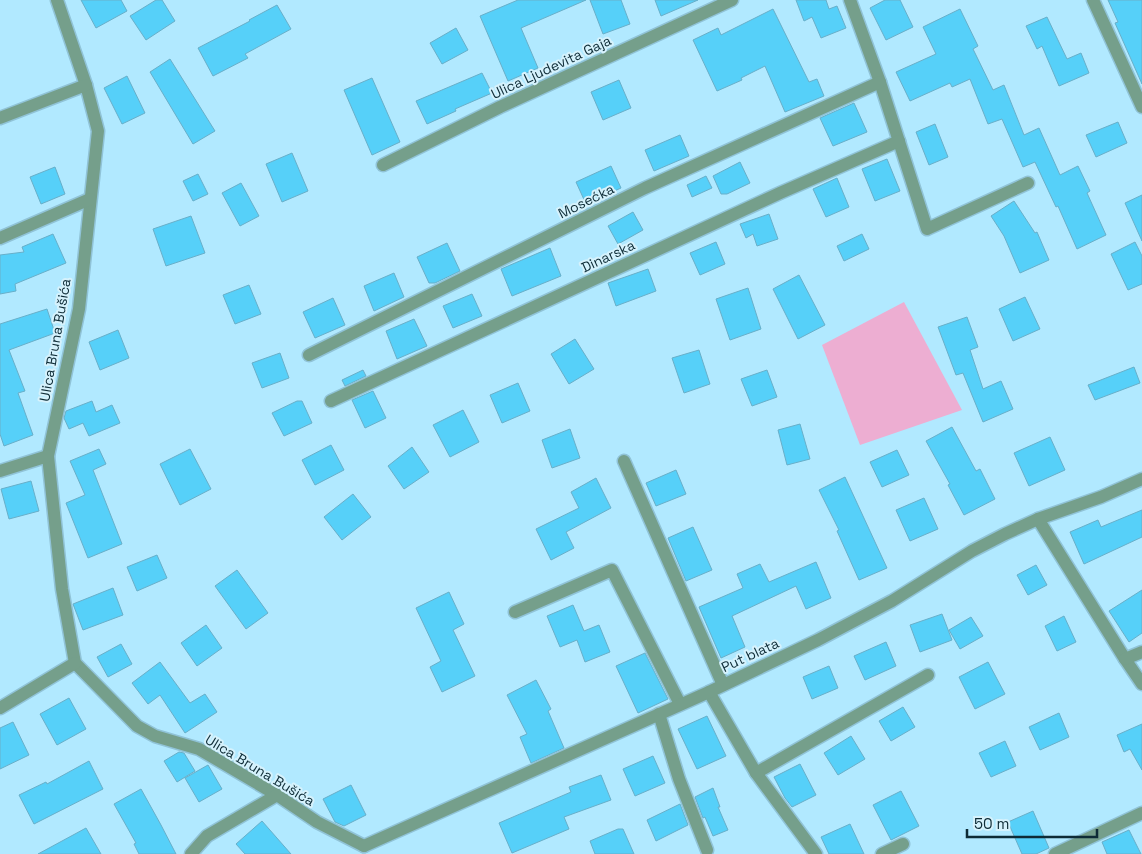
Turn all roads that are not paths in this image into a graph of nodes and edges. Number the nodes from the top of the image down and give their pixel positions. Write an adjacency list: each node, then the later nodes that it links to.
1 (57, 0): 6 (street, Ulica Bruna Bušića)
2 (732, 0): 10 (street, Ulica Ljudevita Gaja)
3 (850, 0): 5 (street)
4 (1093, 0): 7 (street)
5 (880, 82): 9 (street); 14 (street, Mosećka)
6 (86, 85): 8 (street); 12 (street, Ulica Bruna Bušića)
7 (1142, 107)
8 (0, 118)
9 (899, 141): 11 (street); 15 (street, Dinarska)
10 (383, 165)
11 (1028, 183)
12 (90, 198): 13 (street); 16 (street, Ulica Bruna Bušića)
13 (0, 238)
14 (309, 355)
15 (331, 401)
16 (48, 456): 18 (street); 24 (street, Ulica Bruna Bušića)
17 (624, 461): 27 (street)
18 (0, 471)
19 (1142, 478): 20 (street, Put blata)
20 (1038, 519): 23 (street); 27 (street, Put blata)
21 (516, 612): 29 (street)
22 (1142, 652): 23 (street)
23 (1125, 659): 26 (street)
24 (75, 663): 30 (street); 33 (street, Ulica Bruna Bušića)
25 (928, 675): 32 (street)
26 (1142, 684)
27 (723, 685): 28 (street, Put blata)
28 (709, 692): 29 (street, Put blata); 32 (street)
29 (680, 704): 31 (street, Put blata)
30 (0, 708)
31 (659, 714): 36 (street, Put blata); 37 (street)
32 (756, 773): 39 (street)
33 (277, 795): 36 (street, Ulica Bruna Bušića); 38 (street)
34 (1142, 813): 41 (street)
35 (903, 844): 40 (street)
36 (365, 850)
37 (707, 850)
38 (191, 854)
39 (816, 854)
40 (882, 854)
41 (1055, 854)

